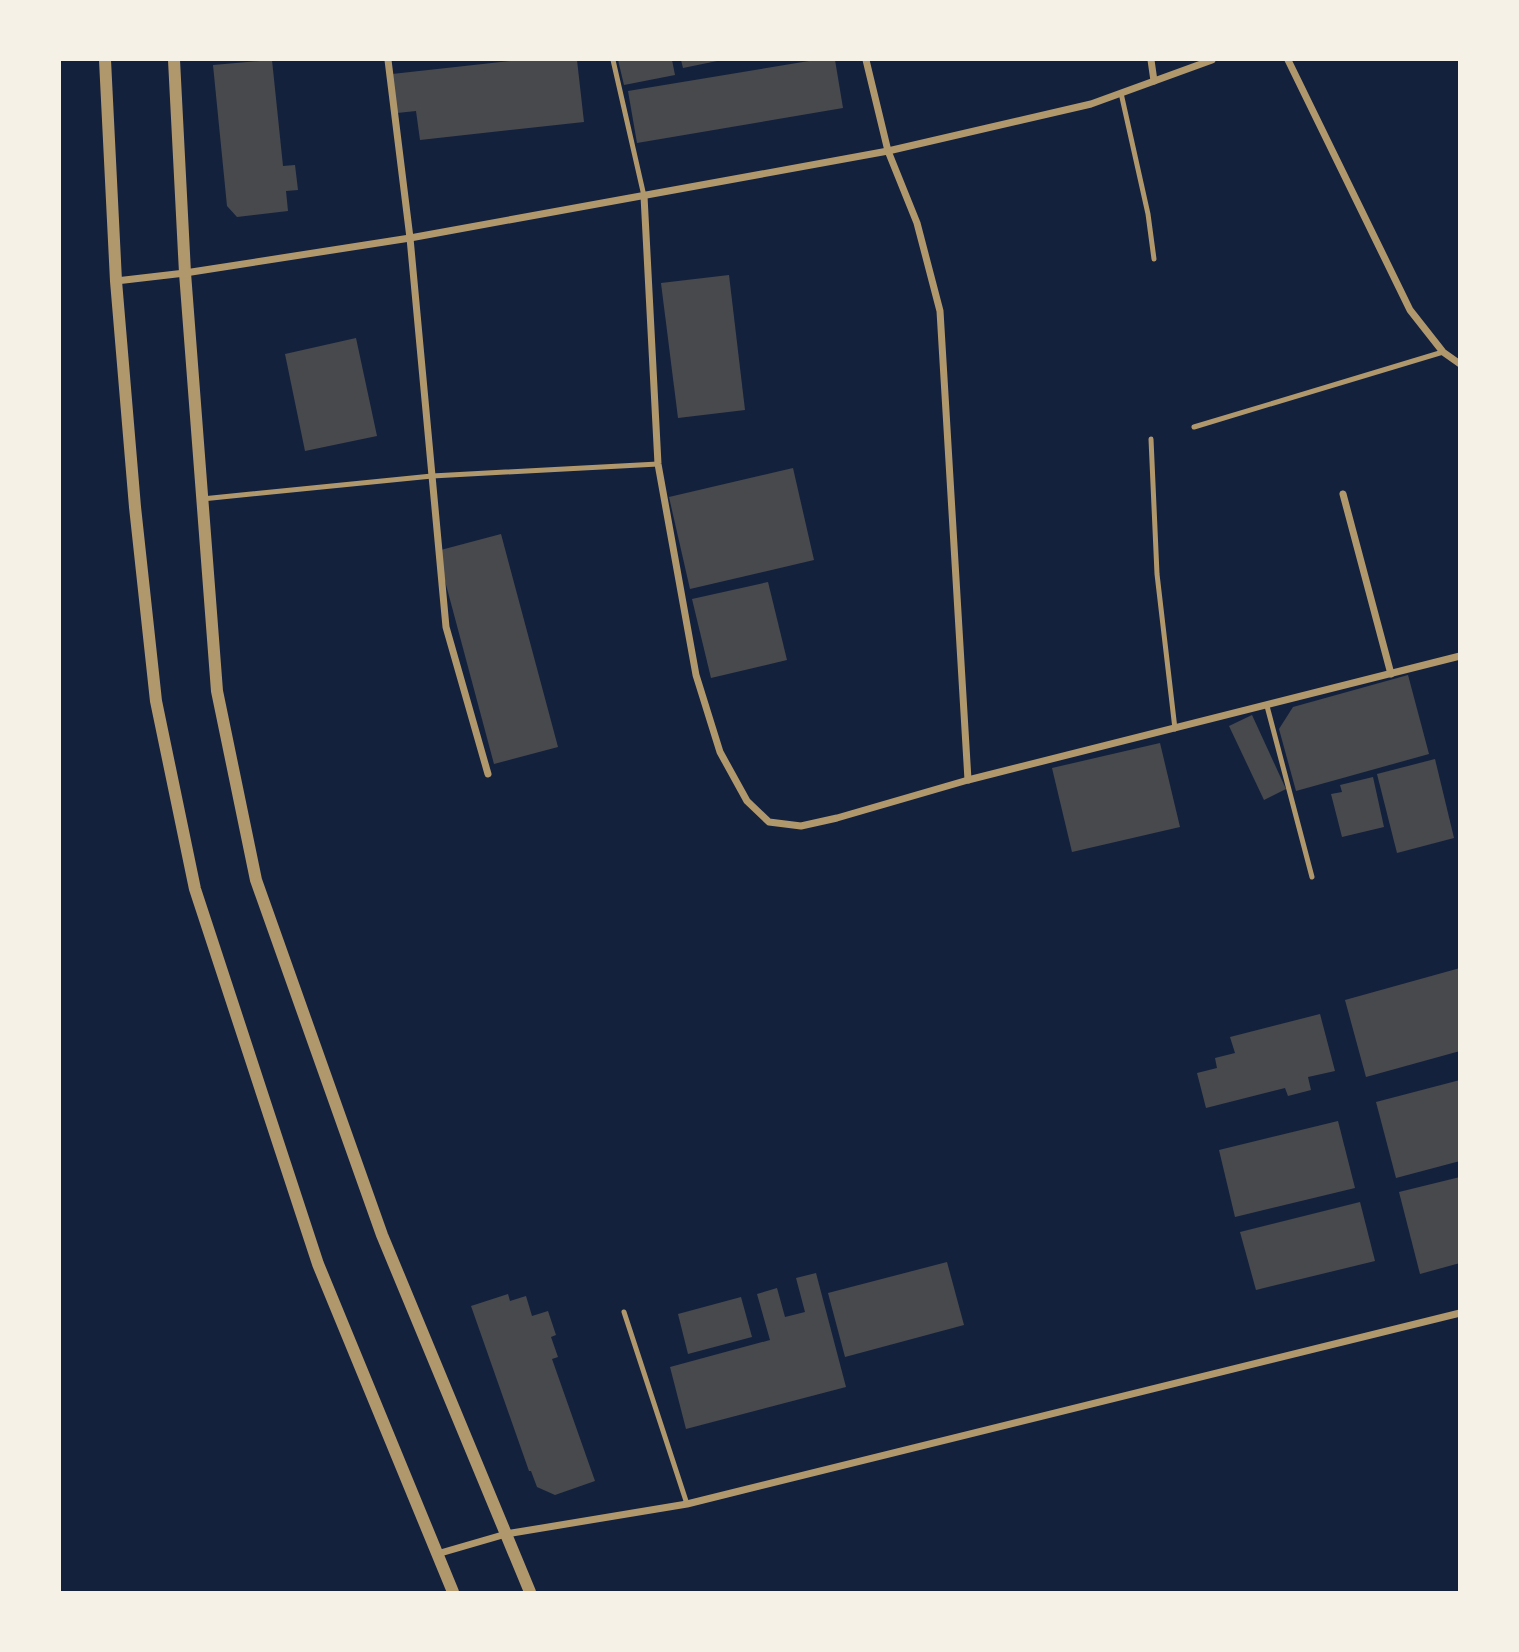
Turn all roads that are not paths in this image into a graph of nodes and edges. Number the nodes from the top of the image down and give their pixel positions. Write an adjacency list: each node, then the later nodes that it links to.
1 (105, 60): 16 (street)
2 (174, 60): 15 (street)
3 (388, 60): 13 (street)
4 (613, 60): 12 (lane)
5 (866, 60): 11 (street)
6 (1151, 60): 9 (street)
7 (1212, 60): 9 (street)
8 (1288, 60): 17 (street)
9 (1154, 81): 10 (street)
10 (1121, 93): 11 (street); 14 (lane)
11 (888, 151): 12 (street); 30 (street)
12 (644, 197): 13 (street); 21 (street)
13 (410, 238): 15 (street); 22 (street)
14 (1154, 259)
15 (185, 273): 16 (street); 24 (street)
16 (116, 281): 36 (street)
17 (1443, 352): 18 (street); 19 (lane)
18 (1460, 364)
19 (1194, 427)
20 (1151, 439): 28 (lane)
21 (659, 464): 22 (lane); 30 (street)
22 (432, 476): 24 (lane); 29 (street)
23 (1343, 494): 26 (street)
24 (202, 499): 35 (street)
25 (1460, 656): 26 (street)
26 (1391, 674): 27 (street)
27 (1268, 706): 28 (street); 31 (lane)
28 (1175, 729): 30 (street)
29 (488, 774)
30 (968, 780)
31 (1312, 877)
32 (624, 1312): 34 (lane)
33 (1460, 1313): 34 (street)
34 (687, 1504): 35 (street)
35 (506, 1534): 36 (street); 38 (street)
36 (437, 1554): 37 (street)
37 (453, 1592)
38 (530, 1592)

